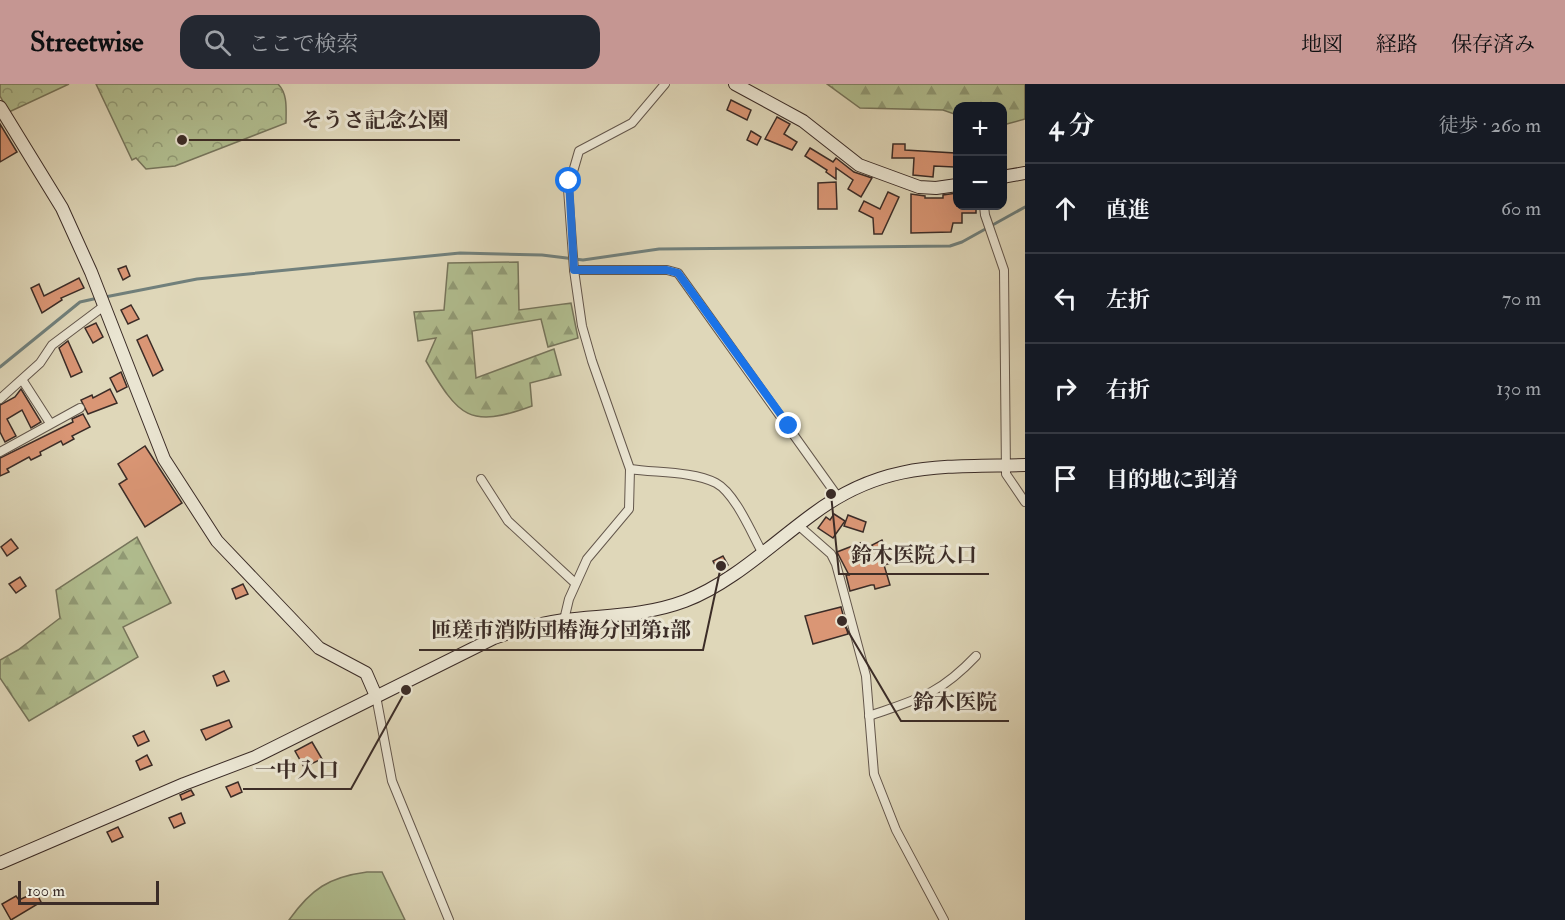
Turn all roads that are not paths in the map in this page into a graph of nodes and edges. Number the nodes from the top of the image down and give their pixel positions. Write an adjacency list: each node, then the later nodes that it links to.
1 (665, 84): 8 (street)
2 (735, 84): 6 (street)
3 (0, 107): 9 (street)
4 (1025, 173): 5 (street)
5 (1007, 176)
6 (953, 186)
7 (984, 210): 16 (street)
8 (574, 270): 17 (street); 19 (street)
9 (104, 306): 10 (street); 26 (street)
10 (23, 381): 11 (street); 13 (street)
11 (0, 399)
12 (80, 408): 13 (street)
13 (50, 423): 14 (street)
14 (0, 452)
15 (1025, 465): 16 (street)
16 (1006, 466): 19 (street); 20 (street)
17 (630, 469): 22 (street); 23 (street)
18 (482, 479): 23 (street)
19 (838, 496): 21 (street)
20 (1025, 502)
21 (798, 525): 22 (street); 27 (street)
22 (762, 552): 24 (street)
23 (575, 583): 24 (street)
24 (564, 620): 26 (street)
25 (976, 656): 27 (street)
26 (376, 696): 28 (street); 29 (street)
27 (869, 716): 30 (street)
28 (0, 864)
29 (449, 920)
30 (944, 920)

